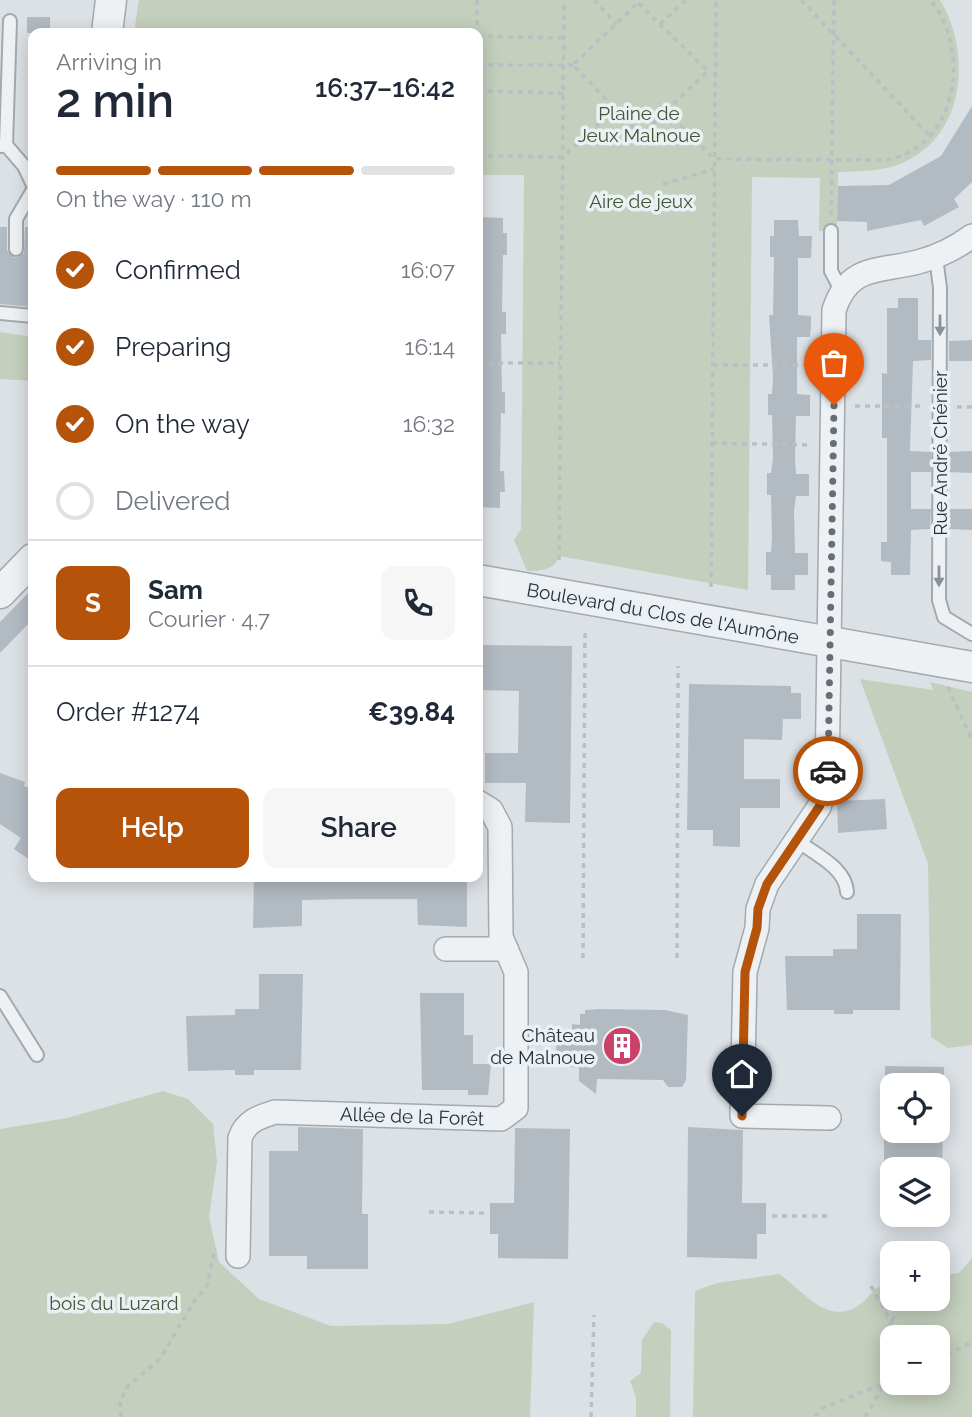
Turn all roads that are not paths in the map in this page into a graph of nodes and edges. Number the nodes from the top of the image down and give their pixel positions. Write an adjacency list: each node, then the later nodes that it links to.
1 (111, 0): 3 (street)
2 (10, 21): 4 (lane)
3 (108, 28)
4 (3, 146): 5 (lane)
5 (28, 176)
6 (28, 197): 9 (lane)
7 (831, 231): 11 (lane)
8 (972, 236): 10 (street)
9 (16, 249)
10 (936, 257): 11 (street); 17 (lane, Rue André Chénier, one-way to 17)
11 (842, 292): 18 (street)
12 (0, 313): 13 (lane)
13 (28, 316)
14 (28, 564): 16 (street)
15 (483, 581): 18 (street, Boulevard du Clos de l'Aumône)
16 (0, 593)
17 (972, 634)
18 (831, 643): 19 (street, Boulevard du Clos de l'Aumône); 21 (street)
19 (972, 666)
20 (483, 805): 24 (street, Allée de la Forêt)
21 (796, 840): 22 (lane); 27 (street)
22 (848, 892)
23 (446, 949): 24 (street)
24 (506, 950): 28 (street, Allée de la Forêt)
25 (0, 996): 26 (lane)
26 (37, 1055)
27 (829, 1118)
28 (238, 1256)

